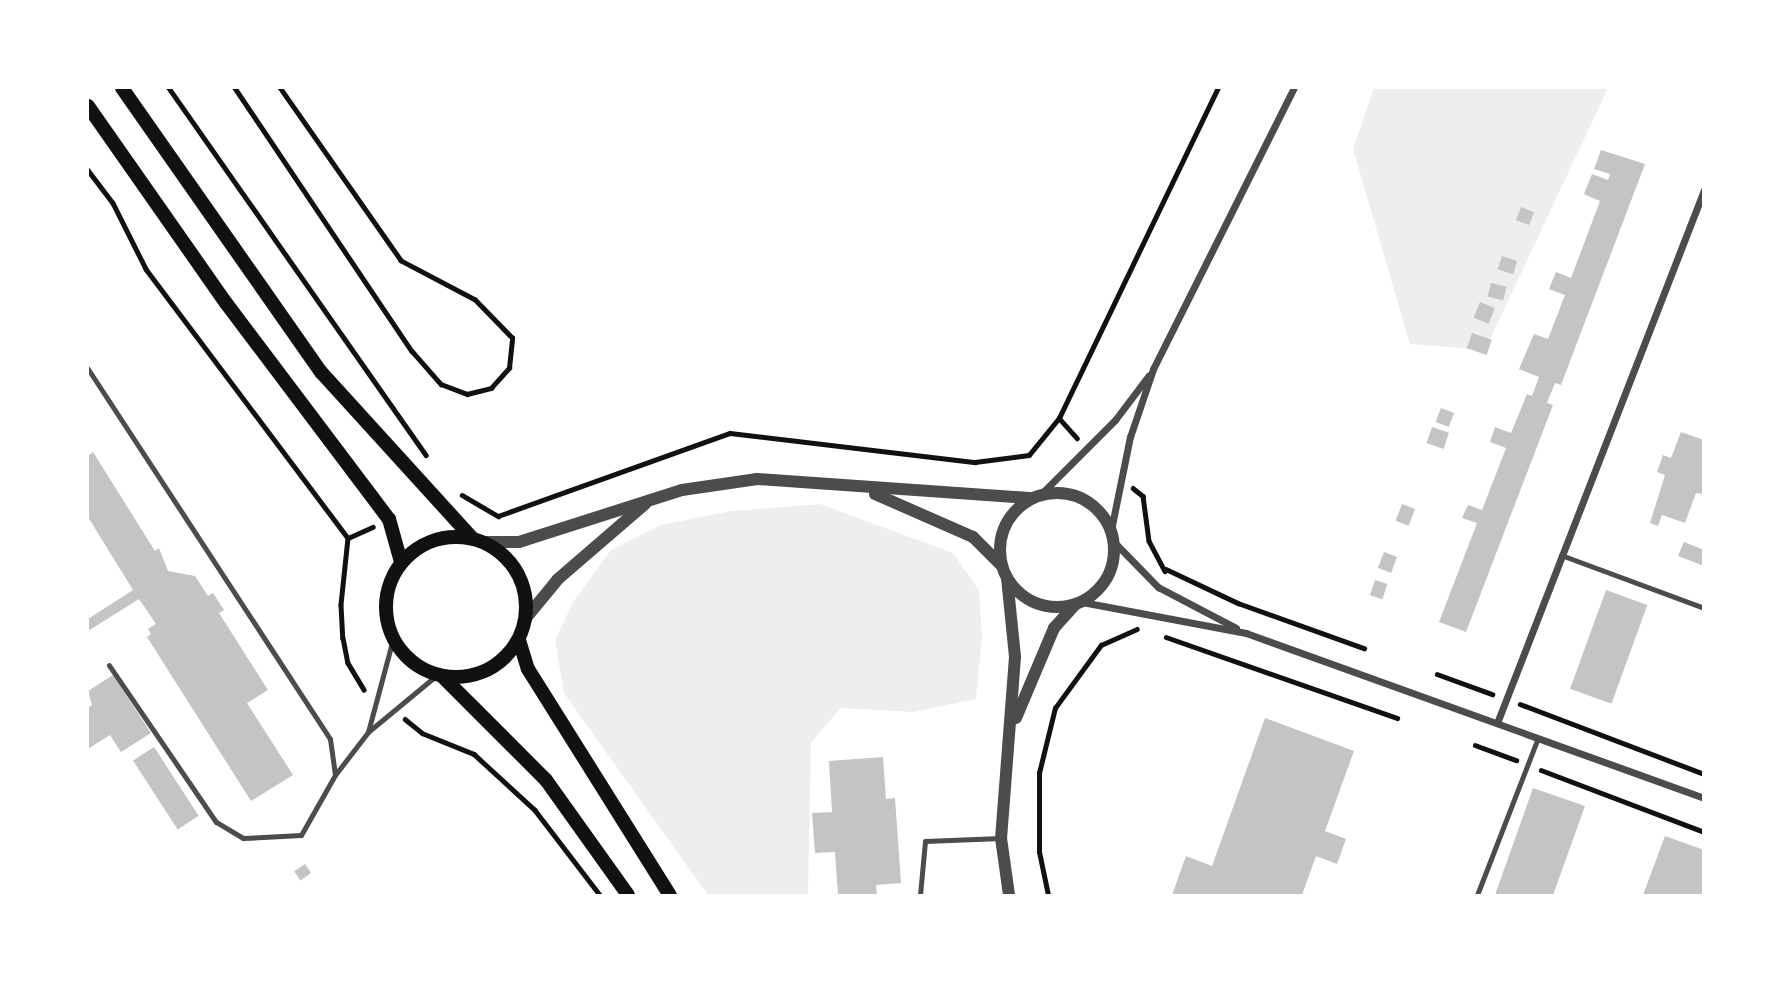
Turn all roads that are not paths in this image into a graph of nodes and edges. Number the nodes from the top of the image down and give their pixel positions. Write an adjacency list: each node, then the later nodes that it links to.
1 (122, 88): 11 (main road)
2 (1294, 88): 6 (street)
3 (88, 106): 14 (main road)
4 (1703, 190): 13 (street)
5 (88, 369): 28 (lane)
6 (1153, 369): 8 (street); 10 (street)
7 (865, 490): 8 (street); 9 (street); 15 (street)
8 (1036, 496): 10 (street); 15 (street)
9 (650, 500): 11 (street); 18 (street)
10 (1111, 530): 12 (street)
11 (479, 540): 14 (main road); 18 (main road)
12 (1115, 543): 16 (street); 19 (street)
13 (1561, 555): 17 (lane); 24 (street)
14 (401, 562): 20 (main road)
15 (1004, 571): 16 (street); 26 (street)
16 (1079, 603): 19 (street); 26 (street)
17 (1703, 608)
18 (526, 618): 21 (main road)
19 (1246, 633): 24 (street)
20 (393, 639): 23 (main road); 25 (lane)
21 (519, 640): 23 (main road); 32 (main road)
22 (109, 666): 28 (lane)
23 (439, 675): 25 (lane); 31 (main road)
24 (1497, 723): 27 (street)
25 (368, 732): 28 (lane)
26 (1011, 732): 30 (street)
27 (1538, 738): 29 (street); 35 (lane)
28 (335, 775)
29 (1703, 799)
30 (1001, 838): 33 (lane); 34 (street)
31 (628, 895)
32 (670, 895)
33 (920, 895)
34 (1009, 895)
35 (1477, 895)

